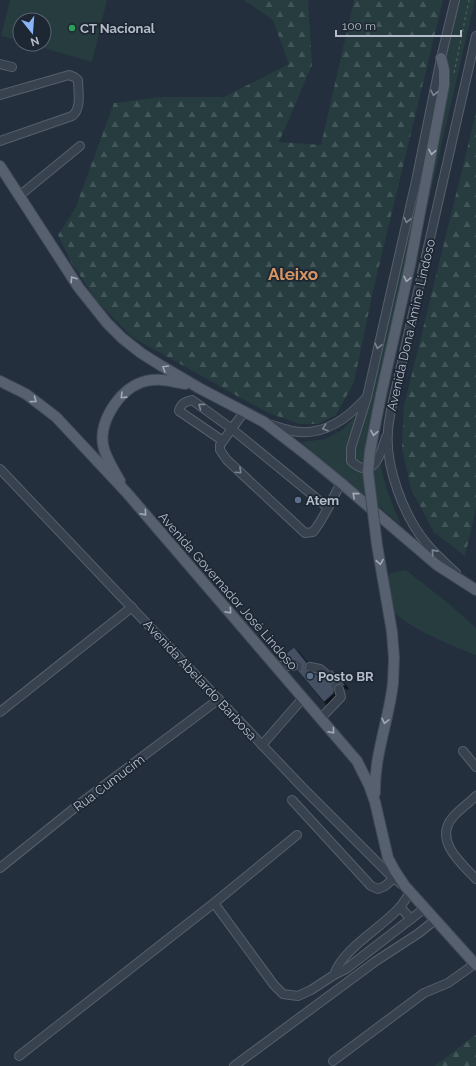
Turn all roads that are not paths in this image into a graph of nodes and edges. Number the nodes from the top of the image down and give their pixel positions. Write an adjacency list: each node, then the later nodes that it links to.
1 (455, 0): 3 (street, Avenida Dona Amine Lindoso)
2 (476, 36): 17 (street, Avenida Dona Amine Lindoso)
3 (440, 58): 13 (street, Avenida Dona Amine Lindoso, one-way to 13); 39 (main road, one-way to 39, bridge)
4 (0, 64): 5 (street)
5 (12, 67)
6 (0, 95): 7 (street)
7 (0, 141)
8 (80, 146): 10 (street)
9 (0, 166): 10 (main road)
10 (20, 196): 12 (main road, one-way to 10)
11 (0, 381): 21 (main road, Avenida Governador José Lindoso, one-way to 21)
12 (198, 388): 14 (main road); 21 (main road, one-way to 21)
13 (367, 397): 15 (street, Avenida Dona Amine Lindoso, one-way to 15); 17 (street)
14 (244, 412): 15 (main road); 16 (street)
15 (264, 422): 20 (main road)
16 (232, 430): 18 (street); 18 (street, one-way to 18); 22 (street)
17 (388, 432): 23 (street, Avenida Dona Amine Lindoso, one-way to 17)
18 (223, 441): 22 (street, one-way to 22)
19 (0, 469): 24 (street, Avenida Abelardo Barbosa)
20 (341, 482): 22 (street); 23 (main road, one-way to 20)
21 (127, 493): 25 (main road, Avenida Governador José Lindoso, one-way to 25)
22 (327, 508)
23 (475, 589)
24 (132, 607): 31 (street, Avenida Abelardo Barbosa); 32 (street)
25 (275, 666): 26 (street); 30 (main road, Avenida Governador José Lindoso)
26 (293, 666)
27 (310, 667): 28 (street)
28 (326, 674)
29 (339, 689): 33 (street)
30 (303, 698): 33 (main road, Avenida Governador José Lindoso); 34 (street)
31 (219, 699): 34 (street, Avenida Abelardo Barbosa); 41 (street, Rua Cumucim)
32 (0, 712)
33 (321, 718): 39 (main road, Avenida Governador José Lindoso, one-way to 39)
34 (262, 745): 42 (street, Avenida Abelardo Barbosa)
35 (464, 751): 36 (street)
36 (476, 767)
37 (476, 796): 43 (street)
38 (292, 800): 42 (street)
39 (375, 802): 44 (main road, Avenida Governador José Lindoso)
40 (297, 835): 45 (street)
41 (0, 868)
42 (394, 878): 44 (street, Avenida Abelardo Barbosa)
43 (476, 879)
44 (407, 890): 46 (street); 47 (main road, Avenida Governador José Lindoso)
45 (214, 903): 51 (street); 52 (street)
46 (400, 907): 48 (street); 51 (street)
47 (424, 908): 48 (street); 49 (main road, Avenida Governador José Lindoso)
48 (411, 919): 51 (street)
49 (435, 920): 50 (main road, Avenida Governador José Lindoso); 54 (street)
50 (475, 964): 53 (street)
51 (334, 975)
52 (19, 1056)
53 (333, 1061)
54 (234, 1066)

